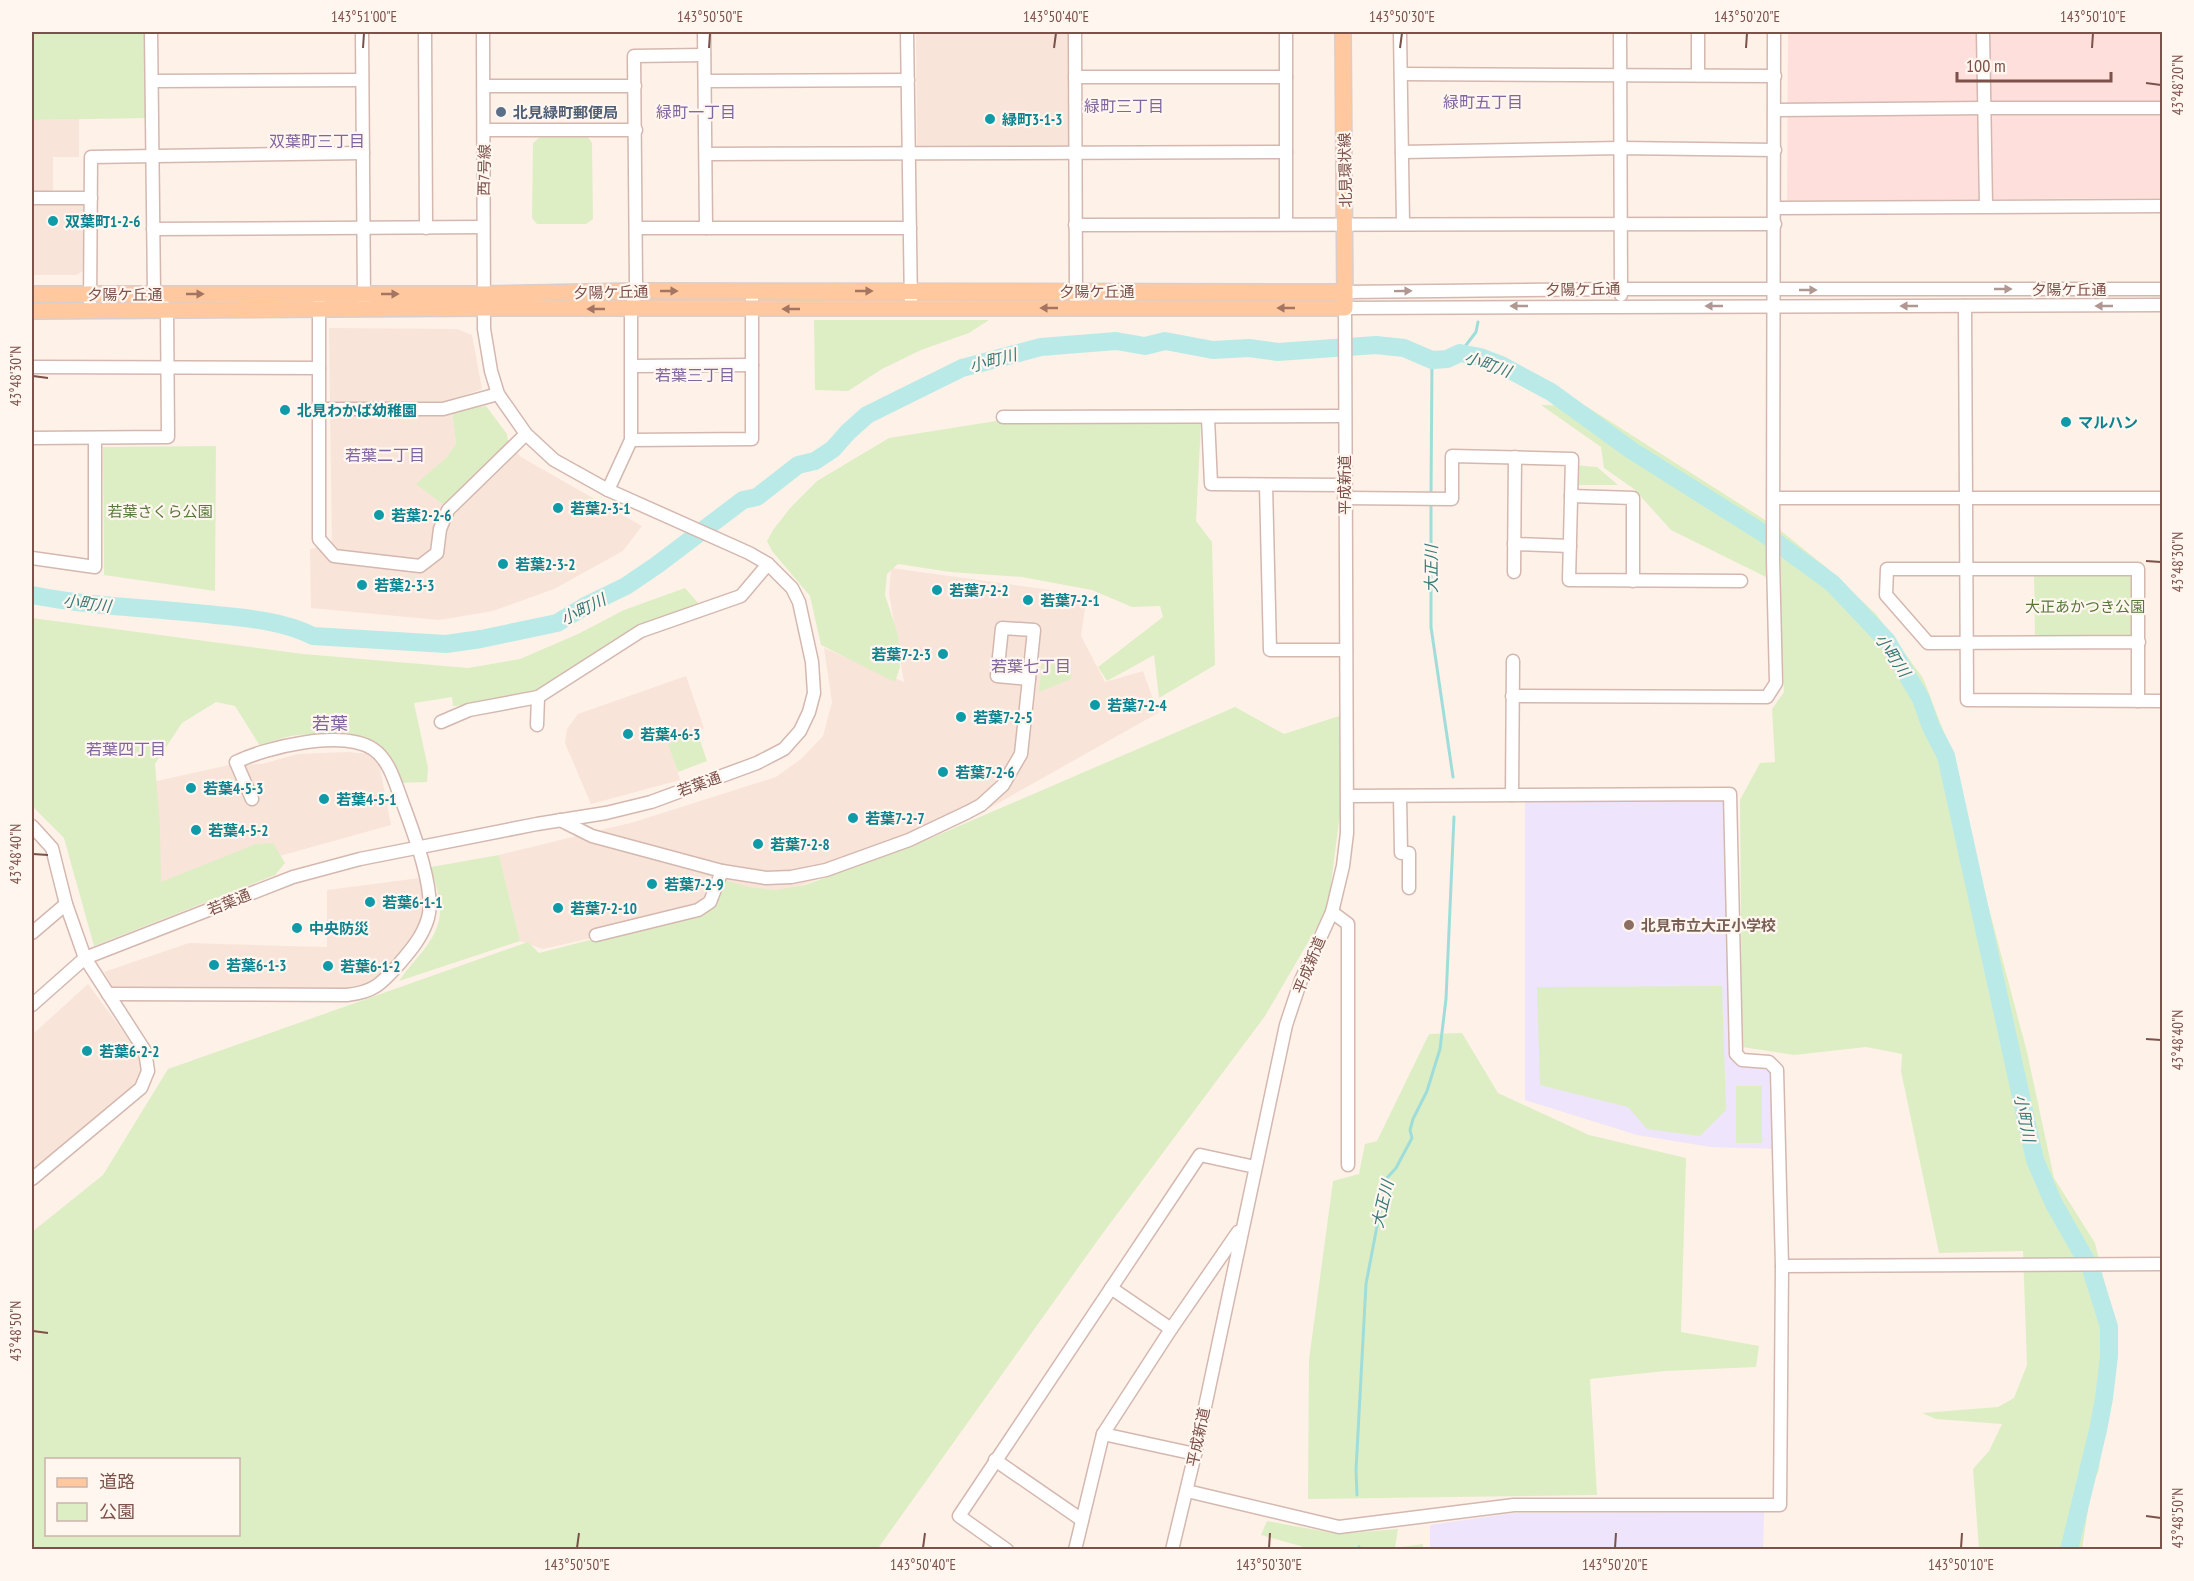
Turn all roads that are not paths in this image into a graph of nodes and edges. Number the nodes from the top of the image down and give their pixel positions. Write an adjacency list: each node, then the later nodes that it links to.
1 (151, 32): 24 (street)
2 (362, 32): 22 (street)
3 (425, 32): 56 (street)
4 (483, 32): 26 (street, 西7号線)
5 (704, 32): 15 (street)
6 (907, 32): 23 (street)
7 (1075, 32): 19 (street)
8 (1286, 32): 21 (street)
9 (1343, 32): 49 (main road, 北見環状線)
10 (1400, 32): 16 (street)
11 (1620, 32): 17 (street)
12 (1698, 32): 18 (street)
13 (1774, 32): 20 (street)
14 (1983, 32): 28 (street)
15 (704, 55): 25 (street); 27 (street)
16 (1401, 74): 17 (street); 37 (street)
17 (1621, 75): 18 (street); 33 (street)
18 (1698, 75): 20 (street)
19 (1075, 76): 21 (street); 35 (street)
20 (1774, 76): 30 (street)
21 (1286, 77): 36 (street)
22 (362, 80): 24 (street); 38 (street)
23 (908, 80): 25 (street); 40 (street)
24 (152, 81): 41 (street)
25 (705, 81): 39 (street)
26 (484, 86): 27 (street); 31 (street, 西7号線)
27 (635, 86): 32 (street)
28 (1984, 108): 29 (street); 30 (street); 44 (street)
29 (2163, 108)
30 (1775, 110): 34 (street)
31 (484, 130): 32 (street); 53 (street, 西7号線)
32 (636, 130): 57 (street)
33 (1621, 148): 34 (street); 37 (street); 47 (street)
34 (1775, 150): 46 (street)
35 (1075, 152): 36 (street); 40 (street); 52 (street)
36 (1286, 152): 48 (street)
37 (1402, 152): 50 (street)
38 (363, 153): 41 (street); 55 (street)
39 (706, 154): 40 (street); 58 (street)
40 (909, 154): 59 (street)
41 (153, 155): 43 (street); 54 (street)
42 (32, 198): 43 (street)
43 (91, 198): 69 (street)
44 (1986, 206): 45 (street); 46 (street)
45 (2163, 206)
46 (1775, 208): 51 (street)
47 (1620, 223): 50 (street); 51 (street); 60 (street)
48 (1286, 224): 49 (street); 52 (street)
49 (1345, 224): 50 (street); 67 (main road, 北見環状線)
50 (1402, 224)
51 (1775, 224): 62 (street)
52 (1076, 225): 66 (street)
53 (483, 227): 56 (street); 73 (street, 西7号線)
54 (153, 228): 55 (street); 70 (street)
55 (365, 228): 56 (street); 72 (street)
56 (426, 228)
57 (636, 228): 58 (street); 63 (street)
58 (706, 228): 59 (street)
59 (910, 228): 65 (street)
60 (1621, 289): 62 (street, 夕陽ケ丘通); 67 (street, 夕陽ケ丘通, one-way to 60); 75 (street)
61 (2163, 289): 62 (street, 夕陽ケ丘通, one-way to 61)
62 (1773, 290): 76 (street)
63 (636, 291): 64 (main road, 夕陽ケ丘通, one-way to 64); 73 (main road, 夕陽ケ丘通); 81 (street)
64 (752, 291): 65 (main road, 夕陽ケ丘通, one-way to 65); 82 (street)
65 (911, 291): 66 (main road, 夕陽ケ丘通); 78 (street)
66 (1076, 291): 67 (main road, 夕陽ケ丘通); 79 (street)
67 (1345, 292): 80 (main road, 北見環状線)
68 (32, 294): 69 (main road, 夕陽ケ丘通)
69 (90, 294): 70 (main road, 夕陽ケ丘通); 83 (street)
70 (154, 294): 71 (main road, 夕陽ケ丘通, one-way to 71); 84 (street)
71 (319, 294): 72 (main road, 夕陽ケ丘通); 85 (street)
72 (364, 294): 73 (main road, 夕陽ケ丘通, one-way to 73); 86 (street)
73 (483, 301): 81 (main road, 夕陽ケ丘通, one-way to 73); 86 (main road, 夕陽ケ丘通); 93 (street, 若葉通)
74 (2163, 305): 77 (street, 夕陽ケ丘通, one-way to 77)
75 (1621, 306): 76 (street, 夕陽ケ丘通, one-way to 75); 80 (street, 夕陽ケ丘通, one-way to 80)
76 (1773, 306): 77 (street, 夕陽ケ丘通, one-way to 76); 108 (street)
77 (1965, 306): 109 (street)
78 (911, 308): 79 (main road, 夕陽ケ丘通, one-way to 78); 82 (main road, 夕陽ケ丘通, one-way to 82)
79 (1076, 308): 80 (main road, 夕陽ケ丘通, one-way to 79)
80 (1345, 308): 95 (street, 平成新道)
81 (630, 309): 82 (main road, 夕陽ケ丘通); 91 (street)
82 (752, 309): 88 (street)
83 (90, 310): 84 (main road, 夕陽ケ丘通); 87 (main road, 夕陽ケ丘通)
84 (167, 310): 85 (main road, 夕陽ケ丘通); 90 (street)
85 (319, 310): 86 (main road, 夕陽ケ丘通); 92 (street)
86 (364, 310)
87 (32, 311)
88 (752, 365): 91 (street); 101 (street)
89 (32, 366): 90 (street)
90 (167, 366): 92 (street); 100 (street)
91 (632, 366): 101 (street)
92 (319, 368): 94 (street)
93 (498, 394): 94 (street); 98 (street, 若葉通)
94 (320, 409): 98 (street)
95 (1344, 416): 97 (street); 104 (street, 平成新道)
96 (1003, 417): 97 (street)
97 (1208, 418): 103 (street)
98 (526, 434): 105 (street, 若葉通)
99 (32, 438): 100 (street)
100 (95, 438): 113 (street)
101 (631, 440): 105 (street)
102 (1515, 457): 106 (street); 107 (street); 111 (street)
103 (1266, 485): 104 (street); 121 (street)
104 (1344, 485): 107 (street, 平成新道)
105 (608, 490): 114 (street, 若葉通)
106 (1571, 496): 112 (street); 117 (street)
107 (1344, 498): 121 (street, 平成新道)
108 (1774, 498): 109 (street); 124 (street)
109 (1966, 498): 110 (street); 115 (street)
110 (2163, 498)
111 (1514, 544): 112 (street); 116 (street)
112 (1570, 546): 117 (street)
113 (32, 558)
114 (768, 564): 125 (street); 134 (street, 若葉通)
115 (1967, 569): 119 (street); 120 (street); 120 (street)
116 (1514, 572)
117 (1633, 581): 118 (street)
118 (1741, 581)
119 (2139, 642): 120 (street); 126 (street)
120 (1967, 644): 126 (street)
121 (1346, 650): 131 (street, 平成新道)
122 (1513, 661): 124 (street)
123 (1029, 679): 123 (street); 137 (street)
124 (1512, 696): 130 (street)
125 (538, 697): 128 (street); 129 (street)
126 (2139, 701): 127 (street)
127 (2163, 701)
128 (441, 722)
129 (537, 725)
130 (1512, 795): 132 (street); 151 (street)
131 (1348, 796): 132 (street); 140 (street, 平成新道)
132 (1400, 796): 138 (street)
133 (252, 798): 136 (street)
134 (560, 820): 136 (street, 若葉通); 137 (street)
135 (32, 826): 139 (street)
136 (418, 847): 143 (street, 若葉通); 144 (street)
137 (722, 871): 142 (street)
138 (1409, 888)
139 (66, 904): 141 (street); 143 (street)
140 (1332, 912): 146 (street); 147 (street, 平成新道)
141 (32, 933)
142 (596, 935)
143 (85, 958): 144 (street); 145 (street, 若葉通)
144 (108, 994): 148 (street)
145 (32, 1005)
146 (1348, 1165)
147 (1255, 1167): 149 (street, 平成新道); 152 (street)
148 (32, 1179)
149 (1242, 1227): 153 (street); 155 (street, 平成新道)
150 (2163, 1264): 151 (street)
151 (1782, 1266): 157 (street)
152 (1111, 1288): 153 (street); 156 (street)
153 (1171, 1329): 154 (street)
154 (1103, 1434): 155 (street); 158 (street)
155 (1195, 1454): 157 (street, 平成新道)
156 (995, 1460): 158 (street); 159 (street)
157 (1187, 1491): 161 (street, 平成新道)
158 (1082, 1520): 160 (street)
159 (1007, 1550)
160 (1075, 1550)
161 (1172, 1550)

